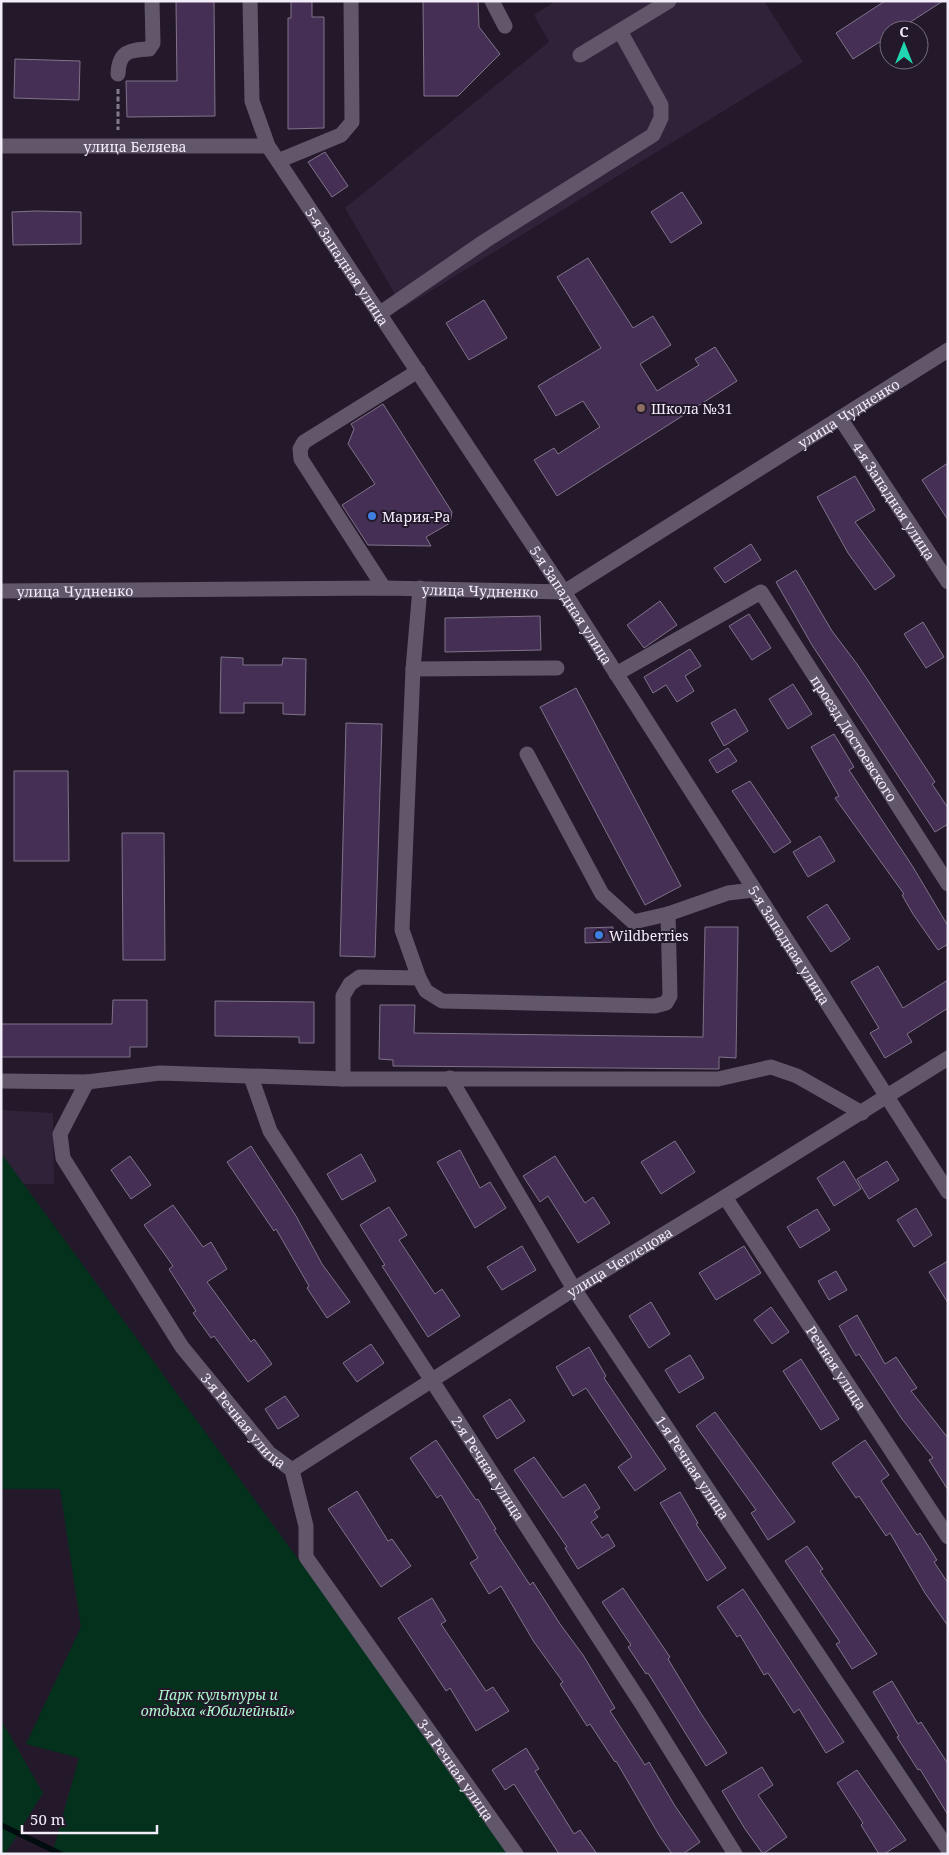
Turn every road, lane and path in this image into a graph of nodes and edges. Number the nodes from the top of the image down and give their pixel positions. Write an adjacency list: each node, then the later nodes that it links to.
1 (152, 1): 9 (street)
2 (250, 1): 11 (street, 5-я Западная улица)
3 (351, 1): 13 (street)
4 (492, 1): 6 (street)
5 (669, 1): 7 (street)
6 (505, 26)
7 (620, 30): 8 (street); 14 (street)
8 (580, 55)
9 (118, 74): 12 (path)
10 (1, 146): 12 (street, улица Беляева)
11 (268, 146): 12 (street, улица Беляева); 13 (street, 5-я Западная улица)
12 (118, 147)
13 (278, 162): 14 (street, 5-я Западная улица)
14 (380, 314): 16 (street, 5-я Западная улица)
15 (948, 350): 17 (street, улица Чудненко)
16 (418, 371): 19 (street); 22 (street, 5-я Западная улица)
17 (840, 418): 18 (street, 4-я Западная улица); 22 (street, улица Чудненко)
18 (948, 582)
19 (384, 588): 20 (street, улица Чудненко); 21 (street, улица Чудненко)
20 (420, 588): 22 (street, улица Чудненко); 24 (street)
21 (1, 591)
22 (564, 592): 25 (street, 5-я Западная улица)
23 (557, 668): 24 (street)
24 (413, 669): 30 (street)
25 (616, 674): 27 (street, проезд Достоевского); 28 (street, 5-я Западная улица)
26 (528, 754): 29 (street)
27 (948, 884)
28 (753, 890): 29 (street); 37 (street, 5-я Западная улица)
29 (668, 914): 30 (street)
30 (419, 978): 34 (street)
31 (948, 1058): 37 (street, улица Чеглецова)
32 (251, 1077): 34 (street); 36 (street); 42 (street, 2-я Речная улица)
33 (450, 1078): 34 (street); 38 (street); 41 (street, 1-я Речная улица)
34 (342, 1079)
35 (1, 1081): 36 (street)
36 (87, 1082): 43 (street, 3-я Речная улица)
37 (886, 1095): 38 (street, улица Чеглецова); 39 (street, 5-я Западная улица)
38 (862, 1113): 40 (street, улица Чеглецова)
39 (948, 1192)
40 (726, 1197): 41 (street, улица Чеглецова); 44 (street, Речная улица)
41 (574, 1289): 42 (street, улица Чеглецова); 45 (street, 1-я Речная улица)
42 (433, 1380): 43 (street, улица Чеглецова); 47 (street, 2-я Речная улица)
43 (292, 1470): 46 (street, 3-я Речная улица)
44 (948, 1537)
45 (948, 1849)
46 (516, 1854)
47 (735, 1854)

